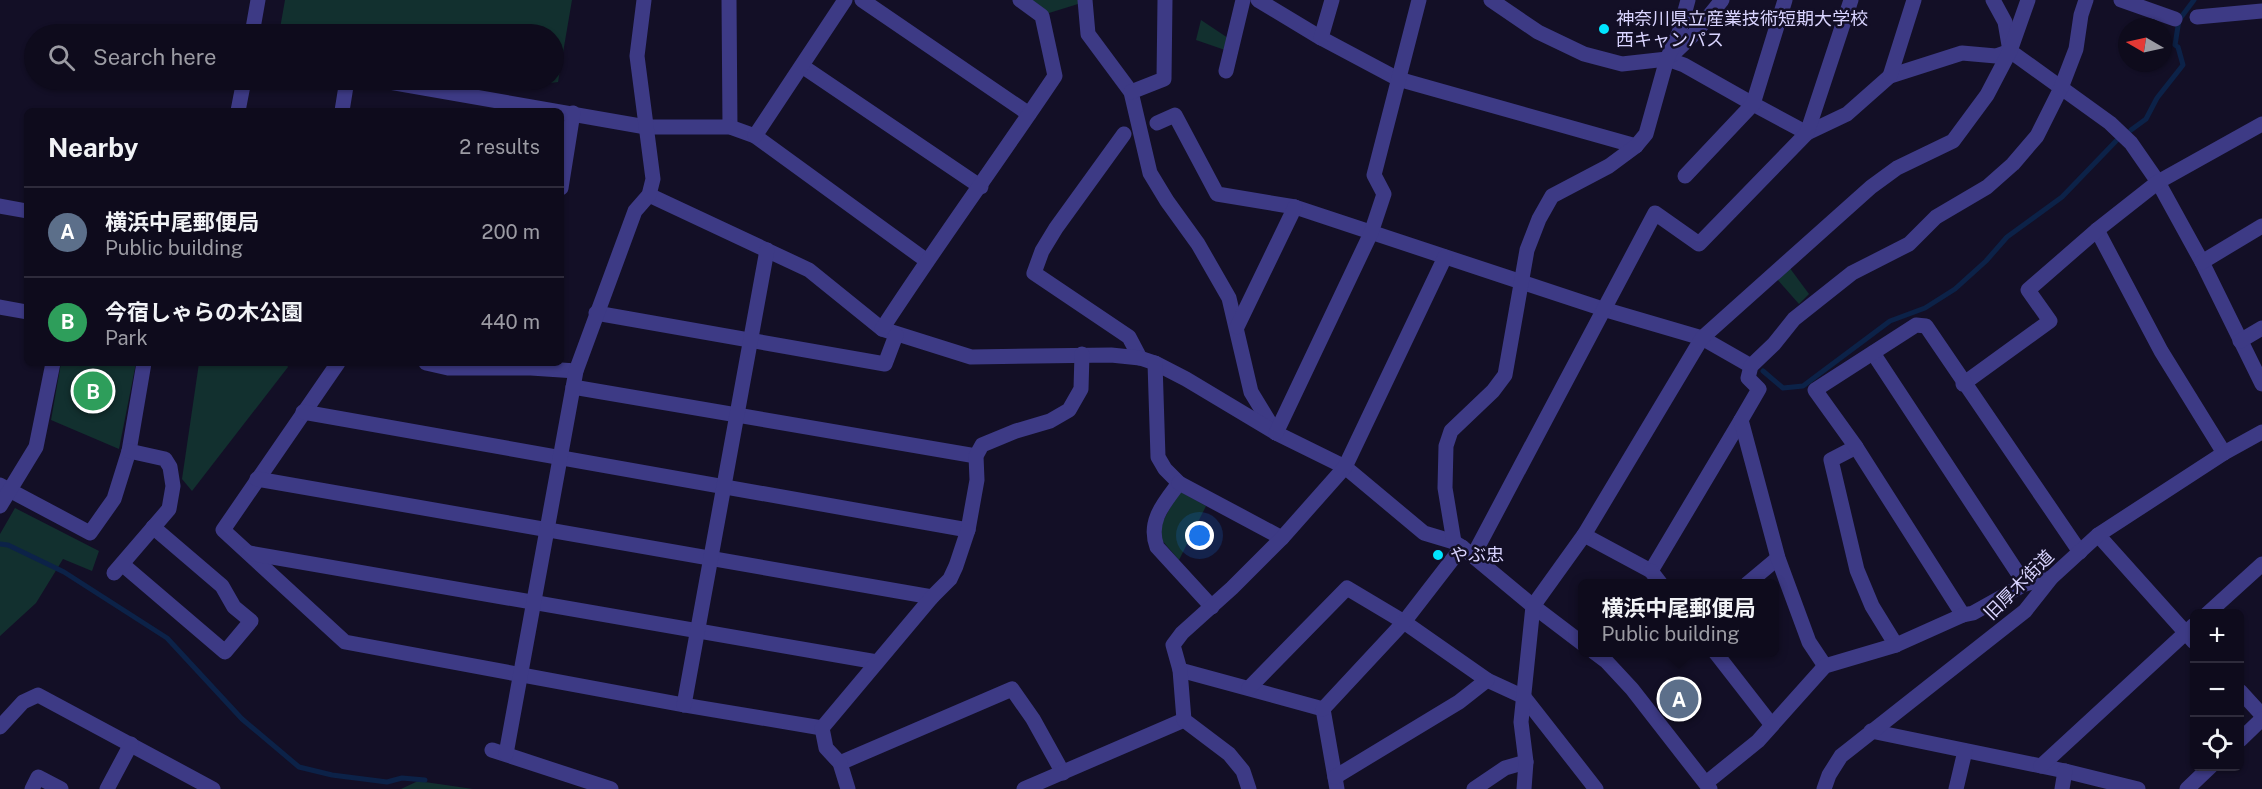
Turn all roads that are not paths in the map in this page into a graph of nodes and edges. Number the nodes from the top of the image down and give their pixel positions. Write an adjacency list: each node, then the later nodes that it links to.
1 (258, 0): 26 (street)
2 (644, 0): 48 (street)
3 (729, 0): 49 (street)
4 (845, 0): 30 (street)
5 (862, 0): 45 (street)
6 (1020, 0): 45 (street)
7 (1085, 0): 38 (street)
8 (1165, 0): 38 (street)
9 (1243, 0): 31 (street)
10 (1258, 0): 27 (street)
11 (1332, 0): 27 (street)
12 (1419, 0): 33 (street)
13 (1491, 0): 29 (street)
14 (1689, 0): 29 (street)
15 (1722, 0): 29 (street)
16 (1785, 0): 39 (street)
17 (1851, 0): 50 (street)
18 (1914, 0): 32 (street)
19 (1993, 0): 28 (street)
20 (2028, 0): 28 (street)
21 (2086, 0): 34 (street)
22 (2121, 0): 25 (street)
23 (2262, 11): 24 (street)
24 (2197, 17)
25 (2175, 19)
26 (254, 24)
27 (1321, 38): 33 (street)
28 (2010, 51): 32 (street); 34 (street); 76 (street)
29 (1667, 59): 39 (street); 52 (street)
30 (802, 66): 51 (street); 56 (street)
31 (1226, 70)
32 (1890, 76): 50 (street)
33 (1398, 79): 52 (street); 63 (street)
34 (2061, 88): 55 (street); 88 (street)
35 (242, 90): 40 (street)
36 (345, 90): 41 (street)
37 (437, 90): 42 (street)
38 (1131, 92): 47 (street)
39 (1752, 104): 50 (street); 54 (street)
40 (239, 108)
41 (342, 108)
42 (543, 108)
43 (564, 111): 44 (street)
44 (573, 113): 48 (street); 53 (street)
45 (1029, 114): 56 (street)
46 (2262, 124): 55 (street)
47 (1139, 126): 59 (street); 73 (street); 81 (street)
48 (646, 127): 49 (street); 57 (street)
49 (730, 127): 51 (street)
50 (1807, 133): 70 (street)
51 (755, 136): 66 (street)
52 (1636, 146): 68 (street)
53 (564, 169)
54 (1685, 176)
55 (2158, 182): 62 (street); 67 (street)
56 (981, 187): 66 (street)
57 (649, 195): 64 (street); 72 (street)
58 (0, 206): 60 (street)
59 (1295, 207): 63 (street); 73 (street)
60 (24, 210)
61 (2262, 226): 67 (street)
62 (2097, 230): 90 (street); 100 (street)
63 (1371, 233): 65 (street); 97 (street)
64 (767, 250): 75 (street); 77 (street)
65 (1445, 257): 68 (street); 103 (street)
66 (927, 261): 75 (street)
67 (2202, 262): 78 (street)
68 (1522, 282): 70 (street); 115 (street)
69 (0, 307): 71 (street)
70 (1603, 309): 76 (street); 115 (street)
71 (24, 311)
72 (596, 313): 77 (street); 89 (street)
73 (1237, 327): 97 (street)
74 (2262, 328): 78 (street)
75 (889, 332): 77 (street); 80 (street)
76 (1702, 338): 88 (street); 112 (street)
77 (750, 340): 94 (street)
78 (2240, 341): 91 (street)
79 (1873, 353): 90 (street); 98 (street); 124 (street)
80 (1082, 354): 81 (street); 101 (street)
81 (1140, 358): 82 (street)
82 (1155, 363): 97 (street); 105 (street)
83 (52, 366): 107 (street)
84 (143, 366): 99 (street)
85 (336, 366): 93 (street)
86 (437, 366): 87 (street)
87 (532, 366): 89 (street)
88 (1752, 366): 95 (street)
89 (576, 371): 92 (street)
90 (1964, 384): 116 (street)
91 (2262, 384)
92 (573, 387): 94 (street); 102 (street)
93 (303, 412): 102 (street); 104 (street)
94 (737, 415): 101 (street); 106 (street)
95 (1741, 420): 119 (street); 121 (street)
96 (2262, 432): 100 (street, 旧厚木街道)
97 (1276, 433): 103 (street)
98 (1856, 447): 130 (street); 136 (street)
99 (129, 451): 107 (street); 109 (street)
100 (2224, 453): 113 (street, 旧厚木街道)
101 (976, 456): 111 (street)
102 (560, 458): 106 (street); 110 (street)
103 (1345, 467): 114 (street); 115 (street)
104 (257, 479): 110 (street); 117 (street)
105 (1179, 483): 114 (street); 128 (street)
106 (724, 487): 111 (street); 118 (street)
107 (5, 488): 108 (street)
108 (0, 506)
109 (153, 527): 109 (street)
110 (547, 530): 118 (street); 126 (street)
111 (968, 530): 125 (street)
112 (1584, 535): 121 (street); 127 (street)
113 (2098, 535): 116 (street, 旧厚木街道); 133 (street)
114 (1282, 538): 128 (street)
115 (1463, 548): 127 (street); 131 (street)
116 (2080, 552): 122 (street, 旧厚木街道)
117 (249, 553): 126 (street); 142 (street)
118 (711, 558): 125 (street); 132 (street)
119 (1778, 558): 123 (street); 140 (street)
120 (2262, 564): 129 (street)
121 (1656, 577)
122 (2051, 578): 124 (street); 154 (street, 旧厚木街道)
123 (1754, 579)
124 (2025, 584): 130 (street)
125 (932, 597): 139 (street)
126 (533, 603): 132 (street); 142 (street)
127 (1533, 606): 135 (street); 146 (street)
128 (1212, 607): 141 (street)
129 (2212, 609)
130 (1963, 615): 136 (street)
131 (1404, 622): 143 (street); 144 (street); 148 (street)
132 (697, 631): 139 (street); 147 (street)
133 (2190, 631)
134 (2190, 635): 160 (street)
135 (1578, 640)
136 (1896, 645): 140 (street)
137 (1601, 657): 166 (street)
138 (1719, 657): 151 (street)
139 (877, 662): 153 (street)
140 (1825, 666): 151 (street)
141 (1180, 670): 144 (street); 150 (street)
142 (520, 675): 147 (street); 171 (street)
143 (1487, 680): 146 (street); 164 (street)
144 (1249, 688): 148 (street)
145 (2244, 695): 149 (street)
146 (1524, 696): 158 (street); 177 (street)
147 (684, 705): 153 (street)
148 (1323, 709): 164 (street)
149 (2262, 717): 155 (street)
150 (1184, 720): 163 (street); 174 (street)
151 (1771, 724): 166 (street)
152 (0, 727): 156 (street)
153 (822, 728): 159 (street)
154 (1871, 731): 157 (street); 178 (street, 旧厚木街道)
155 (2244, 736)
156 (131, 744): 165 (street); 169 (street)
157 (1965, 751): 160 (street); 179 (street)
158 (1526, 762): 175 (street); 176 (street)
159 (840, 763): 163 (street); 172 (street)
160 (2041, 766): 161 (street)
161 (2065, 771): 180 (street); 181 (street)
162 (2206, 771): 182 (street)
163 (1063, 773): 173 (street)
164 (1336, 783)
165 (196, 785): 170 (street)
166 (1708, 786)
167 (32, 789): 168 (street)
168 (61, 789)
169 (107, 789)
170 (213, 789)
171 (611, 789)
172 (848, 789)
173 (1024, 789)
174 (1249, 789)
175 (1474, 789)
176 (1524, 789)
177 (1596, 789)
178 (1824, 789)
179 (1956, 789)
180 (2062, 789)
181 (2138, 789)
182 (2187, 789)

